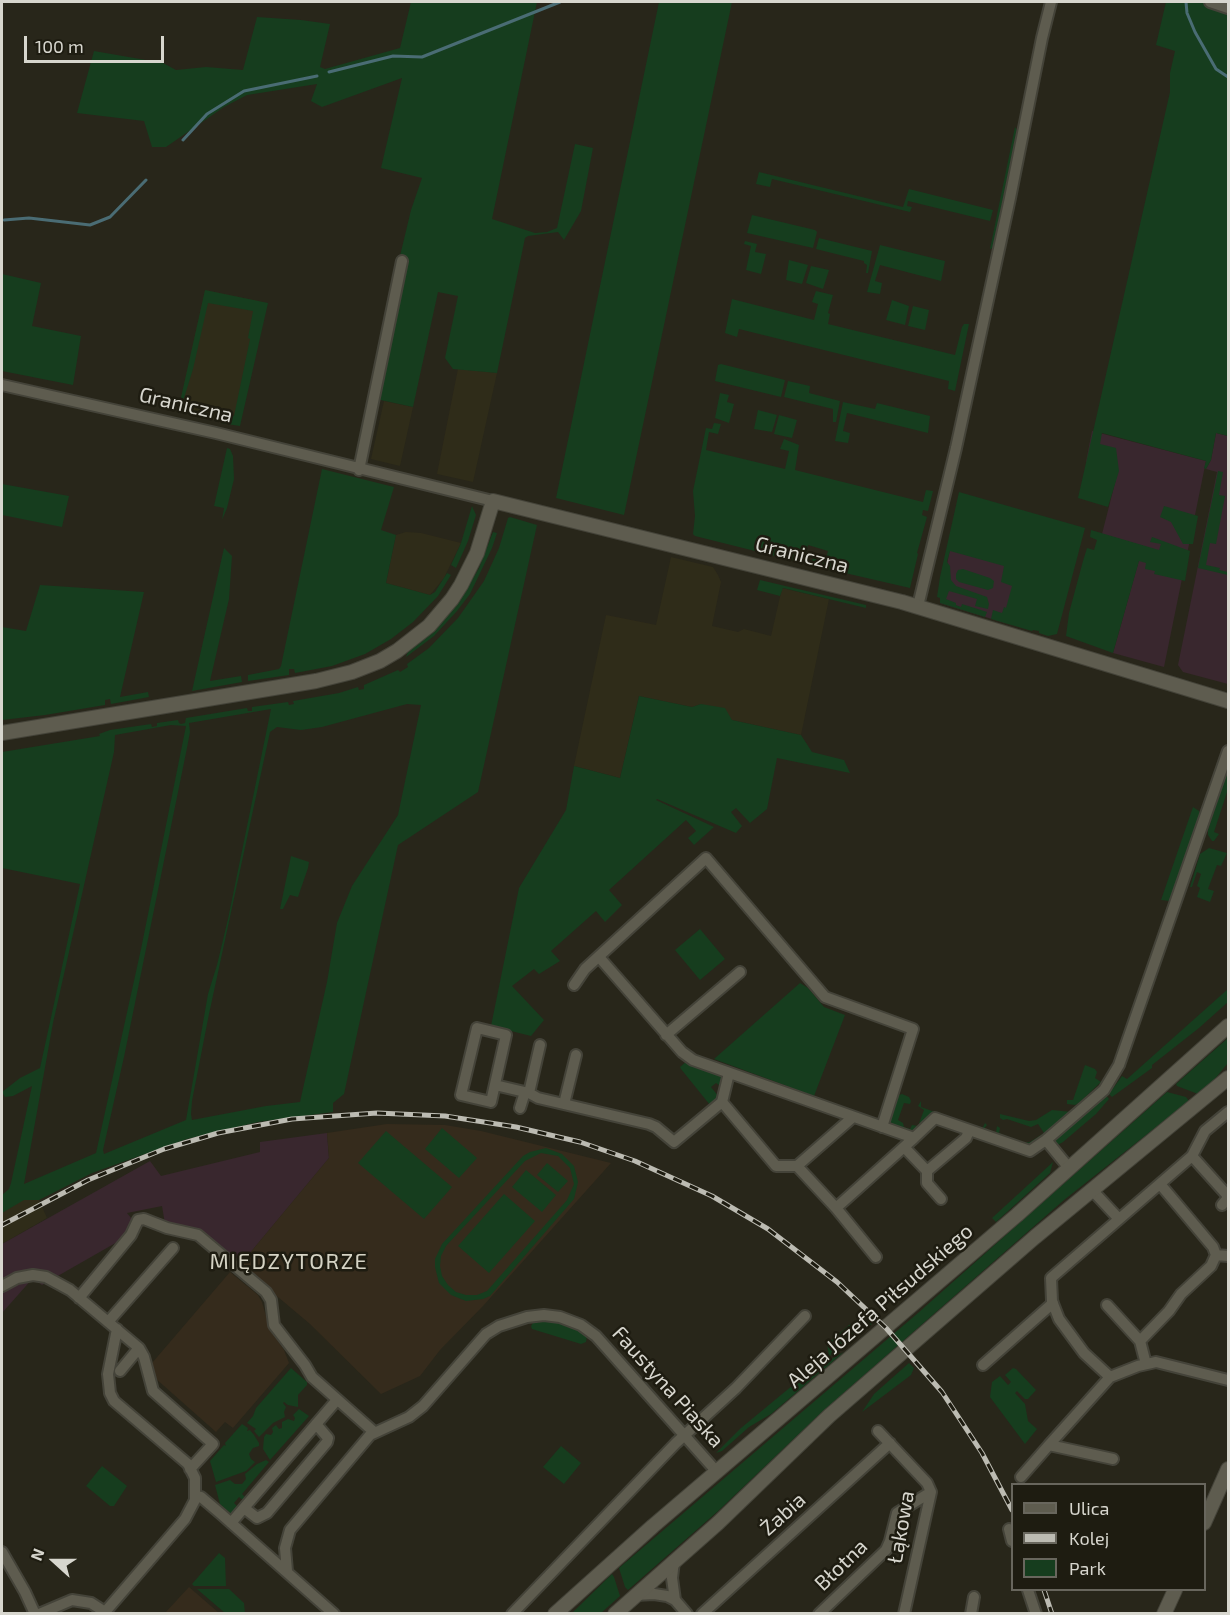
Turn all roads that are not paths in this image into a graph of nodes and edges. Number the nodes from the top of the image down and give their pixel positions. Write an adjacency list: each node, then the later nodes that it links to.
1 (1051, 2): 8 (street)
2 (1210, 2): 3 (street)
3 (1228, 8)
4 (402, 261): 6 (street)
5 (2, 385): 6 (street, Graniczna)
6 (359, 470): 7 (street, Graniczna)
7 (493, 501): 8 (main road, Graniczna); 10 (main road)
8 (918, 606): 9 (main road, Graniczna)
9 (1228, 701)
10 (2, 733)
11 (1228, 751): 31 (street)
12 (599, 957): 14 (street); 16 (street); 28 (street)
13 (740, 972): 16 (street)
14 (574, 985)
15 (1228, 1026): 35 (main road, Aleja Józefa Piłsudskiego)
16 (666, 1035): 19 (street)
17 (540, 1045): 22 (street)
18 (576, 1055): 24 (street)
19 (729, 1072): 23 (street); 27 (street)
20 (1228, 1078): 38 (main road)
21 (495, 1085): 21 (street); 22 (street)
22 (527, 1092): 24 (street); 25 (street)
23 (722, 1102): 24 (street); 34 (street)
24 (564, 1104)
25 (520, 1108)
26 (1228, 1112): 33 (street)
27 (853, 1117): 28 (street); 34 (street)
28 (882, 1127): 30 (street)
29 (969, 1131): 30 (street); 31 (street); 36 (street)
30 (914, 1138): 32 (street)
31 (1046, 1140): 35 (street)
32 (904, 1147): 36 (street); 41 (street)
33 (1192, 1156): 37 (street); 40 (street)
34 (797, 1166): 41 (street)
35 (1070, 1168): 70 (main road, Aleja Józefa Piłsudskiego)
36 (927, 1171): 39 (street)
37 (1160, 1184): 42 (street); 44 (street)
38 (1092, 1190): 42 (street); 80 (main road)
39 (941, 1199)
40 (1222, 1205)
41 (836, 1208): 46 (street)
42 (1119, 1219): 49 (street)
43 (173, 1248): 52 (street)
44 (1216, 1256): 45 (street); 53 (street)
45 (1228, 1256)
46 (876, 1257)
47 (2, 1286): 48 (street)
48 (79, 1298): 52 (street); 60 (street)
49 (1053, 1303): 56 (street); 58 (street)
50 (1107, 1305): 53 (street)
51 (805, 1316): 64 (street)
52 (113, 1326): 54 (street); 68 (street)
53 (1140, 1341): 55 (street)
54 (139, 1348): 57 (street); 68 (street)
55 (1146, 1364): 58 (street); 59 (street)
56 (983, 1365)
57 (120, 1371)
58 (1110, 1377): 66 (street)
59 (1228, 1380)
60 (336, 1401): 61 (street); 63 (street)
61 (316, 1424): 74 (street); 74 (street)
62 (878, 1431): 65 (street, Łąkowa)
63 (370, 1436): 64 (street, Faustyna Piaska); 81 (street, Faustyna Piaska)
64 (684, 1436): 70 (street, Faustyna Piaska); 90 (street)
65 (890, 1443): 72 (street, Łąkowa); 95 (street, Żabia)
66 (1049, 1445): 67 (street); 71 (street)
67 (1113, 1460)
68 (190, 1468): 73 (street)
69 (1228, 1469): 75 (main road)
70 (717, 1472): 82 (main road, Aleja Józefa Piłsudskiego)
71 (1022, 1477)
72 (931, 1492): 96 (street, Błotna); 97 (street, Łąkowa)
73 (196, 1496): 76 (street); 88 (street)
74 (244, 1508): 76 (street)
75 (1206, 1518)
76 (231, 1523): 81 (street)
77 (1009, 1529): 78 (street)
78 (1011, 1537)
79 (2, 1552): 88 (street)
80 (674, 1561): 85 (main road); 87 (street)
81 (287, 1571): 89 (street)
82 (582, 1588): 91 (main road, Aleja Józefa Piłsudskiego); 92 (main road)
83 (1028, 1591): 99 (street)
84 (1175, 1591): 100 (main road)
85 (635, 1595): 87 (street); 93 (main road)
86 (974, 1597): 98 (street)
87 (675, 1600): 94 (street)
88 (37, 1614)
89 (334, 1614)
90 (512, 1614)
91 (555, 1614)
92 (563, 1614)
93 (615, 1614)
94 (687, 1614)
95 (702, 1614)
96 (819, 1614)
97 (904, 1614)
98 (970, 1614)
99 (1036, 1614)
100 (1164, 1614)

